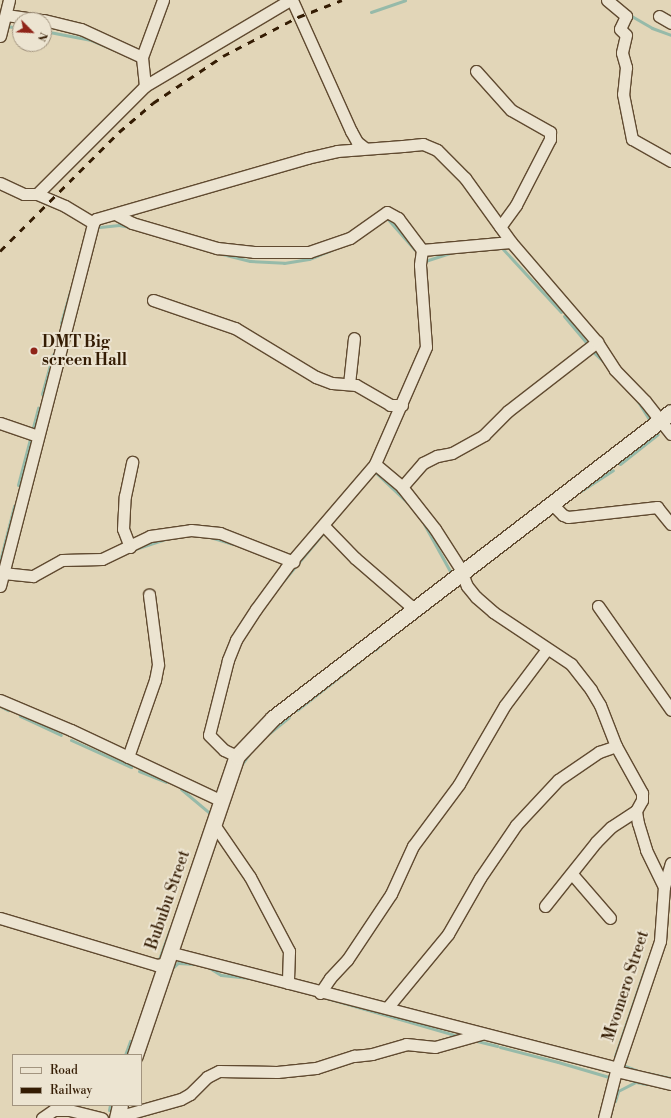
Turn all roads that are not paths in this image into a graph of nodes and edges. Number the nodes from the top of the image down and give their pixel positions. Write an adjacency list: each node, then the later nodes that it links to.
1 (10, 0): 5 (street)
2 (163, 0): 11 (street)
3 (291, 0): 13 (street); 14 (street)
4 (607, 0): 15 (street)
5 (6, 15): 6 (street); 10 (street)
6 (12, 16)
7 (659, 16): 9 (street)
8 (52, 22): 11 (street)
9 (671, 23)
10 (0, 36)
11 (142, 57): 13 (street)
12 (476, 71): 20 (street)
13 (145, 86): 17 (street)
14 (365, 148): 18 (street); 20 (street)
15 (671, 161)
16 (0, 183): 17 (street)
17 (37, 194): 19 (street)
18 (117, 215): 19 (street); 22 (street)
19 (93, 223): 31 (street)
20 (500, 227): 21 (street)
21 (511, 242): 22 (street); 25 (street)
22 (422, 250): 27 (street)
23 (153, 300): 26 (street)
24 (354, 338): 26 (street)
25 (598, 342): 28 (street); 34 (street)
26 (349, 384): 27 (street)
27 (402, 404): 33 (street)
28 (666, 415): 30 (street); 35 (street)
29 (0, 423): 31 (street)
30 (671, 434)
31 (38, 436): 40 (street)
32 (132, 462): 38 (street)
33 (375, 464): 34 (street); 37 (street)
34 (402, 487): 41 (street)
35 (552, 503): 36 (street); 41 (street)
36 (671, 524)
37 (324, 526): 39 (street); 45 (street)
38 (130, 547): 39 (street); 40 (street)
39 (294, 562): 50 (street)
40 (3, 573): 42 (street)
41 (461, 573): 45 (street); 46 (street)
42 (0, 586)
43 (149, 595): 51 (street)
44 (598, 606): 48 (street)
45 (414, 609): 50 (street)
46 (547, 649): 49 (street); 63 (street)
47 (0, 700): 51 (street)
48 (671, 710)
49 (616, 746): 53 (street); 64 (street)
50 (237, 756): 52 (street, Bububu Street)
51 (128, 757): 52 (street)
52 (220, 800): 54 (street, Bububu Street)
53 (636, 811): 56 (street); 57 (street)
54 (213, 823): 61 (street, Bububu Street); 62 (street)
55 (671, 863): 57 (street, Mvomero Street)
56 (572, 874): 58 (street); 60 (street)
57 (664, 887): 67 (street, Mvomero Street)
58 (545, 906)
59 (0, 918): 61 (street)
60 (610, 918)
61 (167, 958): 62 (street); 66 (street, Bububu Street)
62 (288, 983): 63 (street)
63 (320, 993): 64 (street)
64 (387, 1008): 65 (street)
65 (481, 1034): 67 (street); 69 (street)
66 (135, 1054)
67 (616, 1069): 68 (street); 72 (street, Mvomero Street)
68 (671, 1084)
69 (118, 1113)
70 (42, 1118): 71 (street)
71 (102, 1118)
72 (604, 1118)

